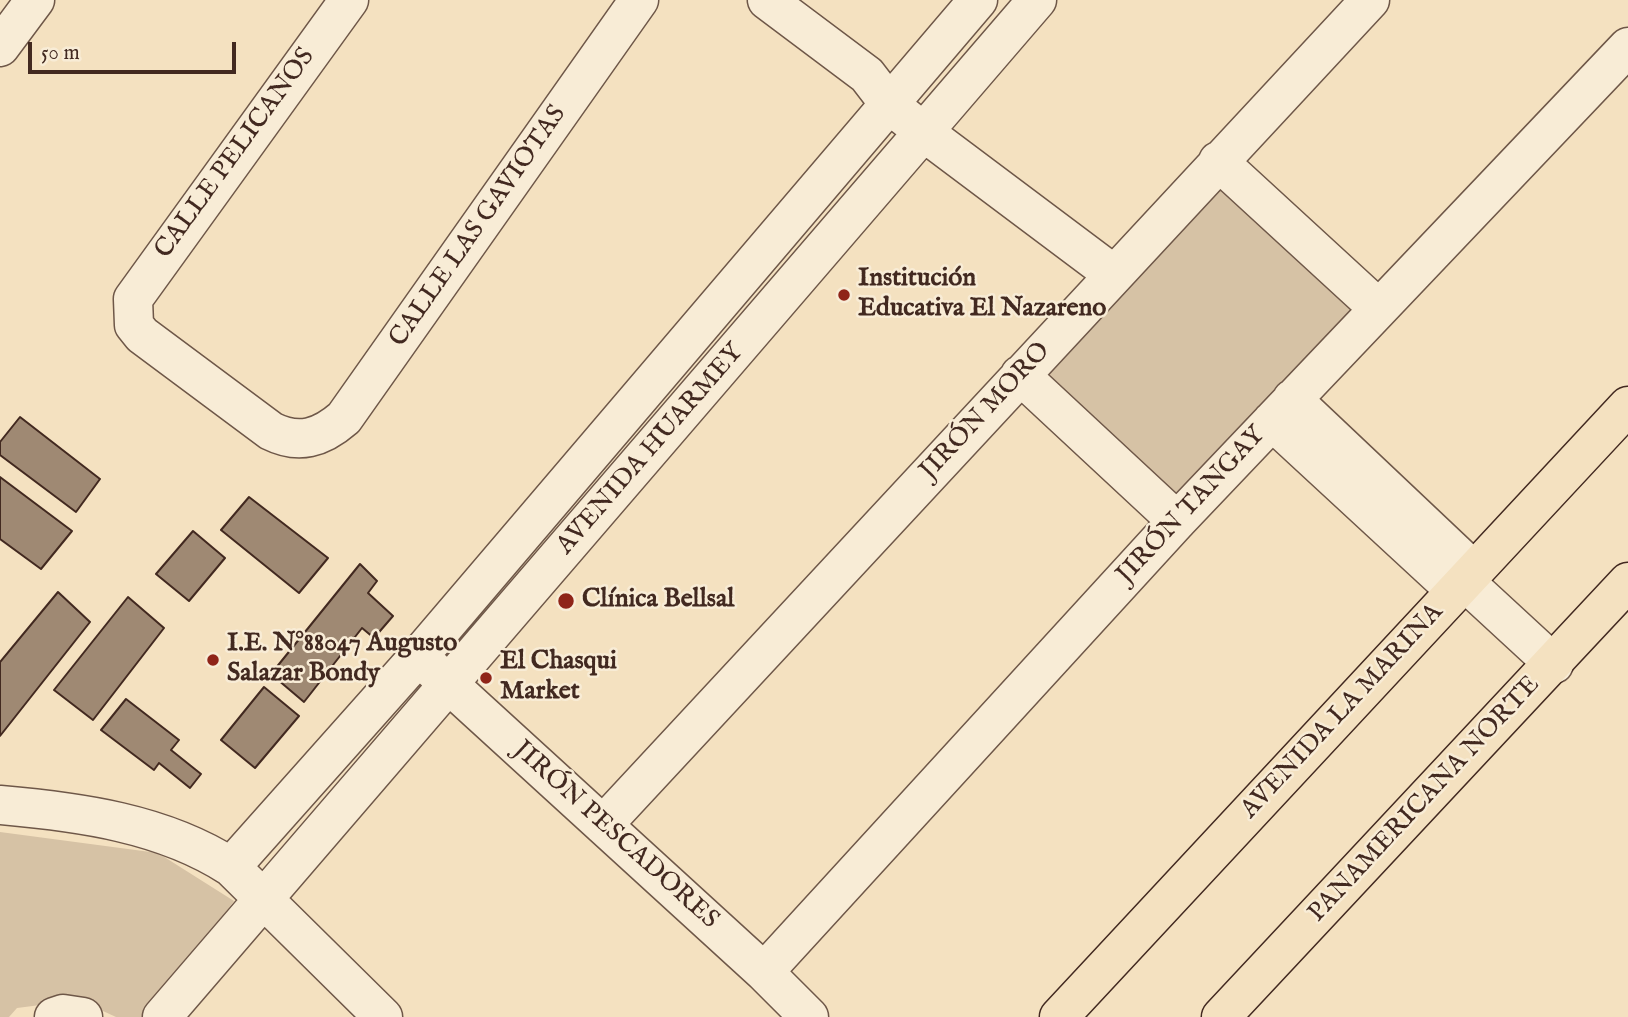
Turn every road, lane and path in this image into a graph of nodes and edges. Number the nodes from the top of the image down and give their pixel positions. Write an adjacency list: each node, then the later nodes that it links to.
1 (35, 0): 8 (street)
2 (349, 0): 18 (street, CALLE PELICANOS)
3 (639, 0): 18 (street, CALLE LAS GAVIOTAS)
4 (767, 0): 10 (street)
5 (978, 0): 10 (street, AVENIDA HUARMEY)
6 (1037, 0): 11 (street, AVENIDA HUARMEY)
7 (1370, 0): 12 (street, JIRÓN MORO)
8 (0, 47)
9 (1628, 47): 14 (street, JIRÓN TANGAY)
10 (887, 89): 11 (street); 22 (street, AVENIDA HUARMEY)
11 (933, 123): 13 (street); 24 (street, AVENIDA HUARMEY)
12 (1218, 162): 13 (street, JIRÓN MORO); 14 (street)
13 (1122, 264): 15 (street, JIRÓN MORO)
14 (1378, 308): 17 (street, JIRÓN TANGAY)
15 (1020, 375): 19 (street); 26 (street, JIRÓN MORO)
16 (1628, 406): 20 (main road, AVENIDA LA MARINA)
17 (1282, 410): 19 (street, JIRÓN TANGAY); 20 (street)
18 (307, 439)
19 (1177, 521): 29 (street, JIRÓN TANGAY)
20 (1465, 581): 23 (street); 35 (main road, AVENIDA LA MARINA)
21 (1628, 582): 23 (main road, PANAMERICANA NORTE)
22 (418, 657): 24 (street, JIRÓN PESCADORES); 27 (street, AVENIDA HUARMEY)
23 (1554, 664): 36 (main road, PANAMERICANA NORTE)
24 (448, 684): 26 (street, JIRÓN PESCADORES); 28 (street, AVENIDA HUARMEY)
25 (0, 805): 27 (street)
26 (603, 825): 29 (street, JIRÓN PESCADORES)
27 (231, 867): 28 (street)
28 (262, 897): 32 (street, AVENIDA HUARMEY); 33 (street)
29 (764, 972): 34 (street, JIRÓN PESCADORES)
30 (54, 1017): 31 (street)
31 (83, 1017)
32 (162, 1017)
33 (383, 1017)
34 (808, 1017)
35 (1059, 1017)
36 (1221, 1017)

